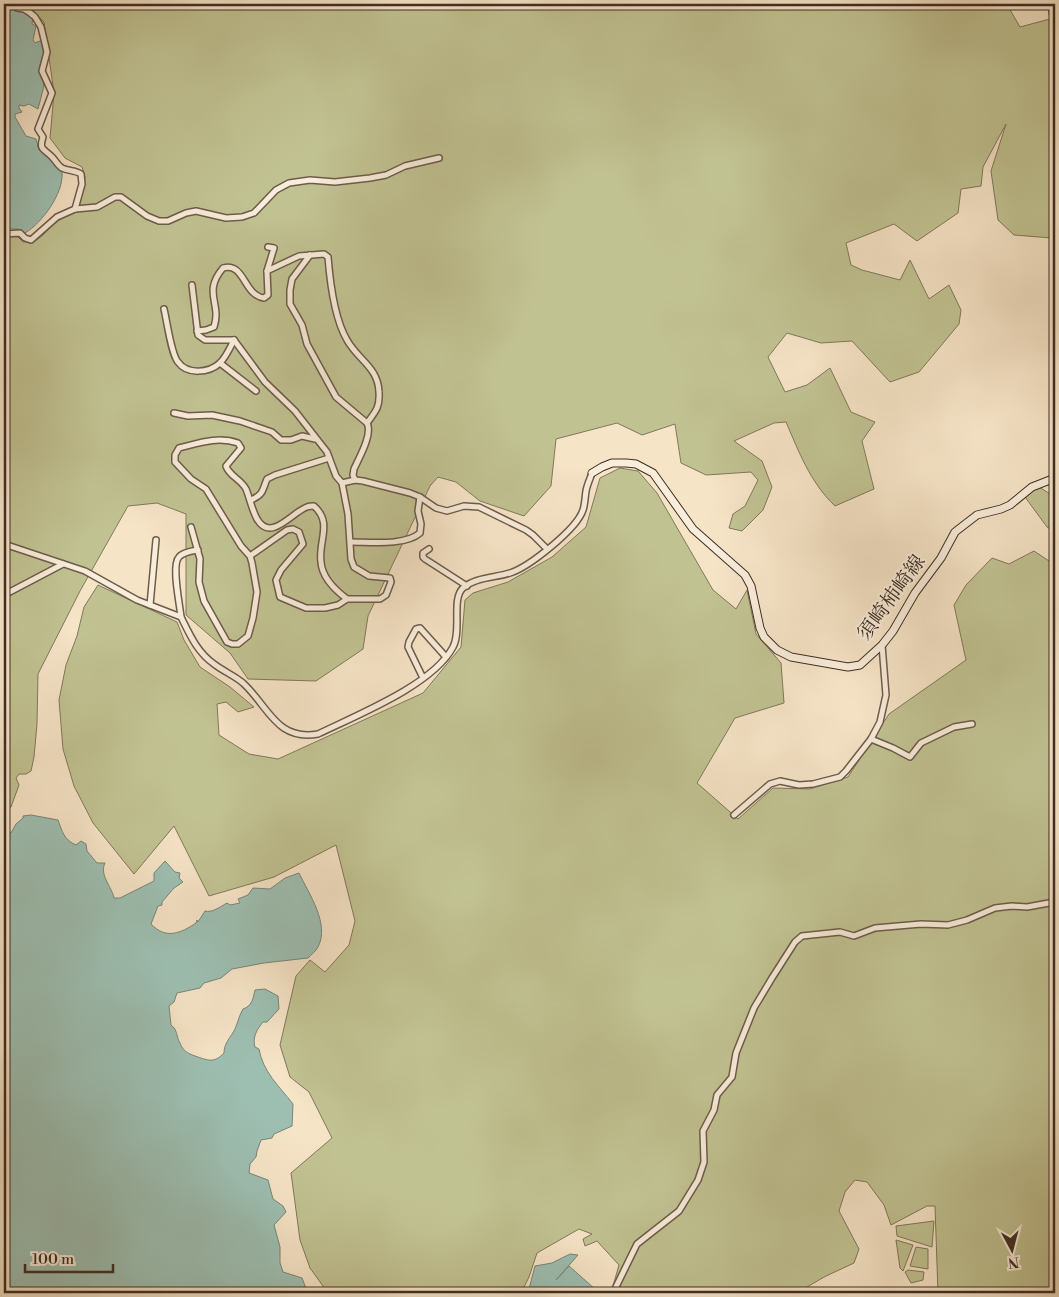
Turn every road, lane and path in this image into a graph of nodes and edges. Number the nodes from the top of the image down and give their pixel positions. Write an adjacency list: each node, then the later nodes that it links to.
1 (16, 4): 3 (street)
2 (440, 158): 3 (street)
3 (75, 208): 4 (street)
4 (4, 234)
5 (268, 247): 7 (street)
6 (310, 254): 7 (street); 15 (street); 15 (street)
7 (267, 272): 10 (street)
8 (192, 285): 10 (street)
9 (164, 309): 12 (street)
10 (197, 331): 11 (street)
11 (234, 340): 12 (street); 16 (street)
12 (220, 363): 13 (street)
13 (256, 391)
14 (174, 413): 16 (street)
15 (367, 423): 20 (street)
16 (315, 439): 17 (street)
17 (329, 458): 21 (street); 23 (street)
18 (592, 473): 30 (street); 38 (main road, 須崎柿崎線)
19 (1055, 478): 38 (main road, 須崎柿崎線)
20 (355, 480): 21 (street); 22 (street)
21 (342, 483): 26 (street)
22 (420, 497): 26 (street); 30 (street)
23 (251, 500): 31 (street); 35 (street)
24 (191, 527): 29 (street)
25 (156, 540): 36 (street)
26 (351, 542): 35 (street)
27 (4, 544): 32 (street)
28 (429, 549): 33 (street)
29 (198, 550): 31 (street); 37 (street)
30 (546, 550): 33 (street)
31 (250, 556): 35 (street)
32 (63, 564): 34 (street); 36 (street)
33 (467, 586): 39 (street)
34 (4, 595)
35 (347, 599)
36 (150, 605): 37 (street)
37 (181, 617): 40 (street)
38 (882, 646): 42 (street)
39 (446, 657): 40 (street); 40 (street)
40 (423, 678)
41 (972, 724): 42 (street)
42 (871, 739): 43 (street)
43 (734, 815)
44 (1055, 900): 45 (street)
45 (613, 1293)
46 (863, 1293): 47 (street)
47 (881, 1293)

